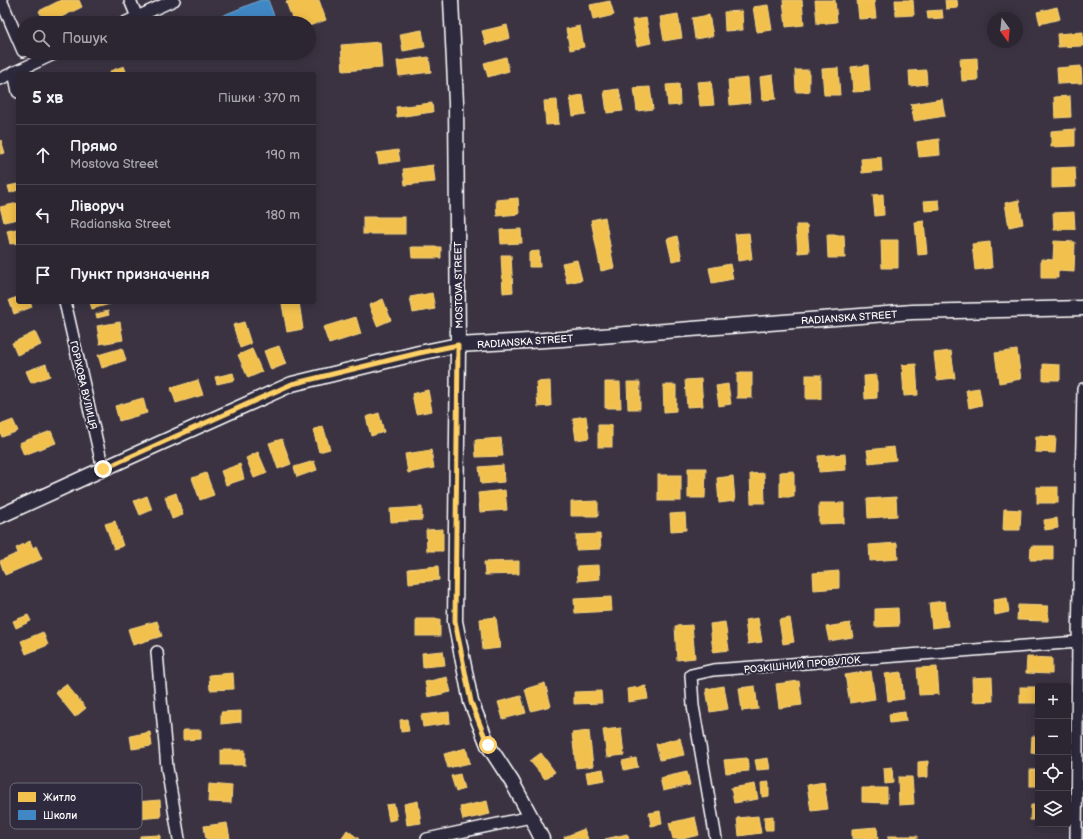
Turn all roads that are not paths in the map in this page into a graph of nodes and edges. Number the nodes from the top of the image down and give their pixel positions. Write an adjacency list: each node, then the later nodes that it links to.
1 (1, 0): 7 (street)
2 (130, 0): 5 (street)
3 (174, 0): 6 (street)
4 (451, 0): 16 (street, MOSTOVA STREET)
5 (137, 16)
6 (139, 16)
7 (16, 35)
8 (27, 60): 10 (street)
9 (40, 60): 10 (street)
10 (29, 65): 11 (street)
11 (14, 72): 12 (street); 13 (street)
12 (0, 79)
13 (16, 82)
14 (66, 304): 18 (street, ГОРІХОВА ВУЛИЦЯ)
15 (1083, 308): 16 (street, RADIANSKA STREET)
16 (458, 345): 18 (street, RADIANSKA STREET); 22 (street, MOSTOVA STREET)
17 (1083, 389): 20 (street)
18 (103, 469): 19 (street, RADIANSKA STREET)
19 (0, 516)
20 (1078, 642): 26 (street, РОЗКІШНИЙ ПРОВУЛОК); 27 (street)
21 (157, 652): 23 (street)
22 (531, 816): 24 (street); 25 (street, MOSTOVA STREET)
23 (179, 839)
24 (427, 839)
25 (542, 839)
26 (716, 839)
27 (1076, 839)

